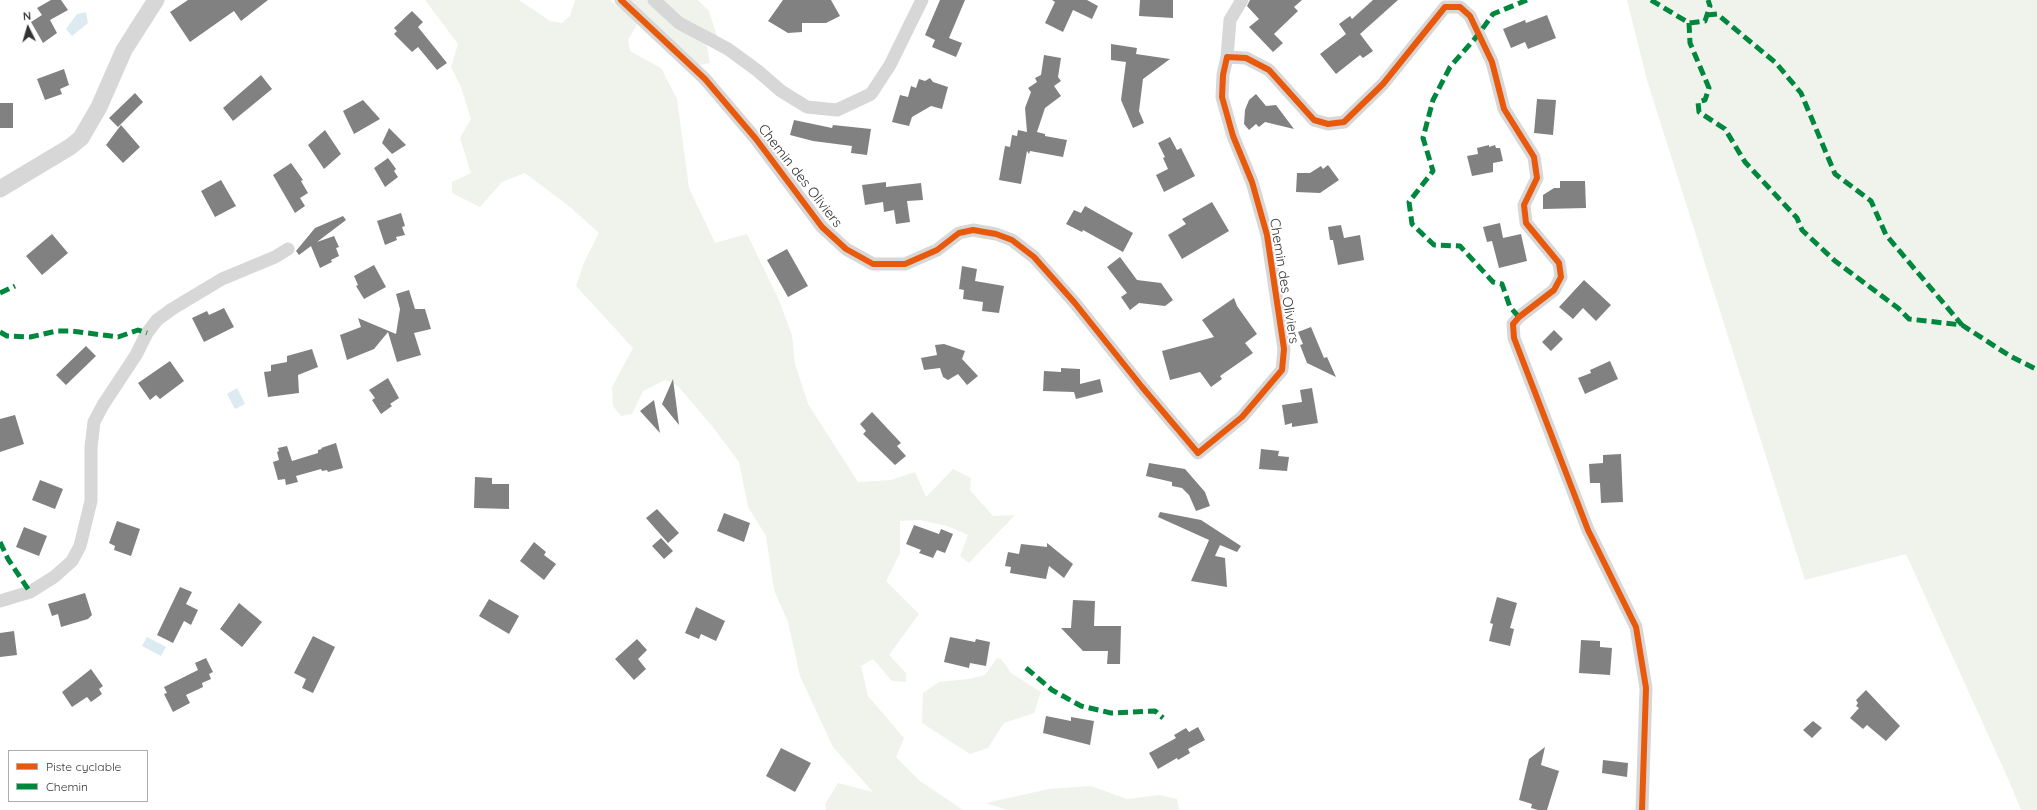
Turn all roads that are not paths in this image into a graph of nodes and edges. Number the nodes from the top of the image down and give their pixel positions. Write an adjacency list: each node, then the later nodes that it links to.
1 (156, 0): 7 (street)
2 (621, 0): 6 (street, Chemin des Oliviers)
3 (654, 0): 4 (street)
4 (922, 0)
5 (1242, 0): 6 (street)
6 (1227, 57): 10 (street)
7 (0, 189)
8 (288, 249): 9 (street)
9 (0, 601)
10 (1642, 810)

